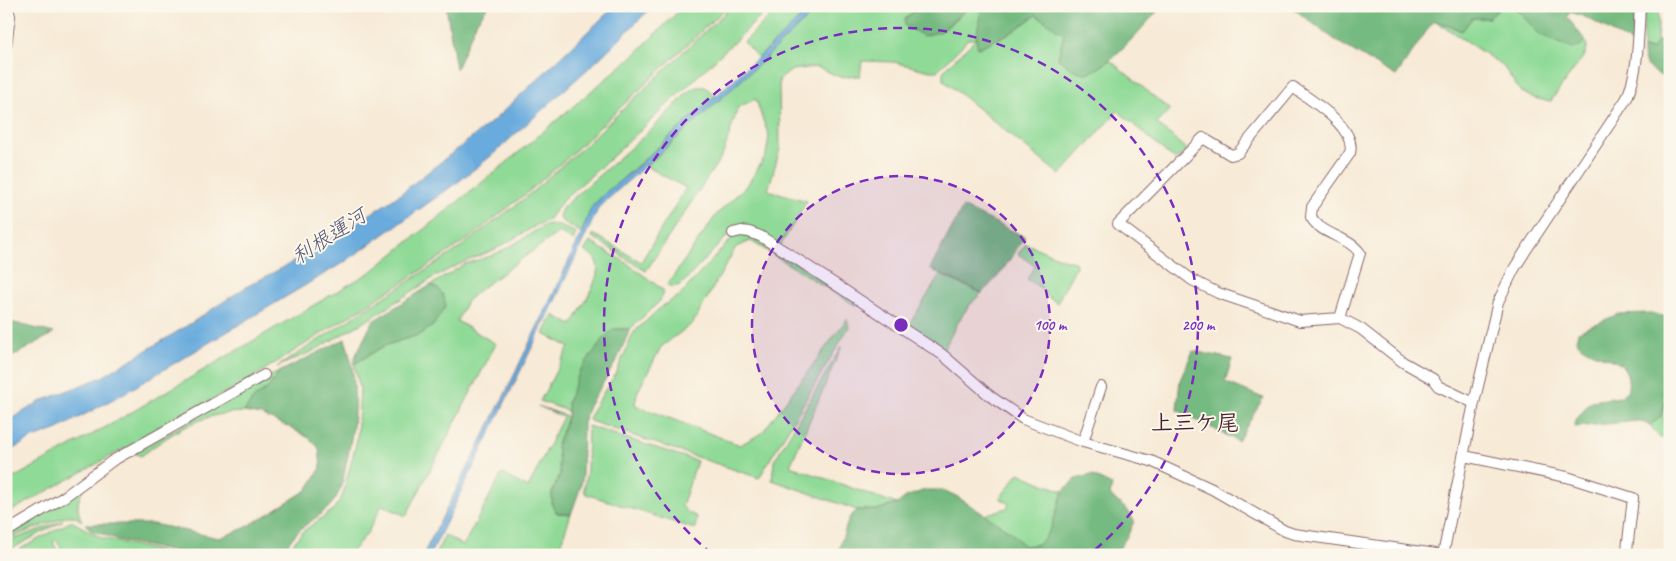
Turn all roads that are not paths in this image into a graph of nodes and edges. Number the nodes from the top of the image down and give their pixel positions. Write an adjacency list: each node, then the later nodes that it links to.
1 (7, 6): 3 (street)
2 (1640, 6): 8 (street)
3 (6, 46)
4 (733, 233): 9 (street)
5 (1340, 318): 5 (street); 8 (street)
6 (264, 375): 11 (street)
7 (1100, 387): 9 (street)
8 (1474, 403): 10 (street)
9 (1083, 442): 12 (street)
10 (1464, 456): 12 (street); 13 (street)
11 (6, 532)
12 (1443, 555)
13 (1628, 555)

